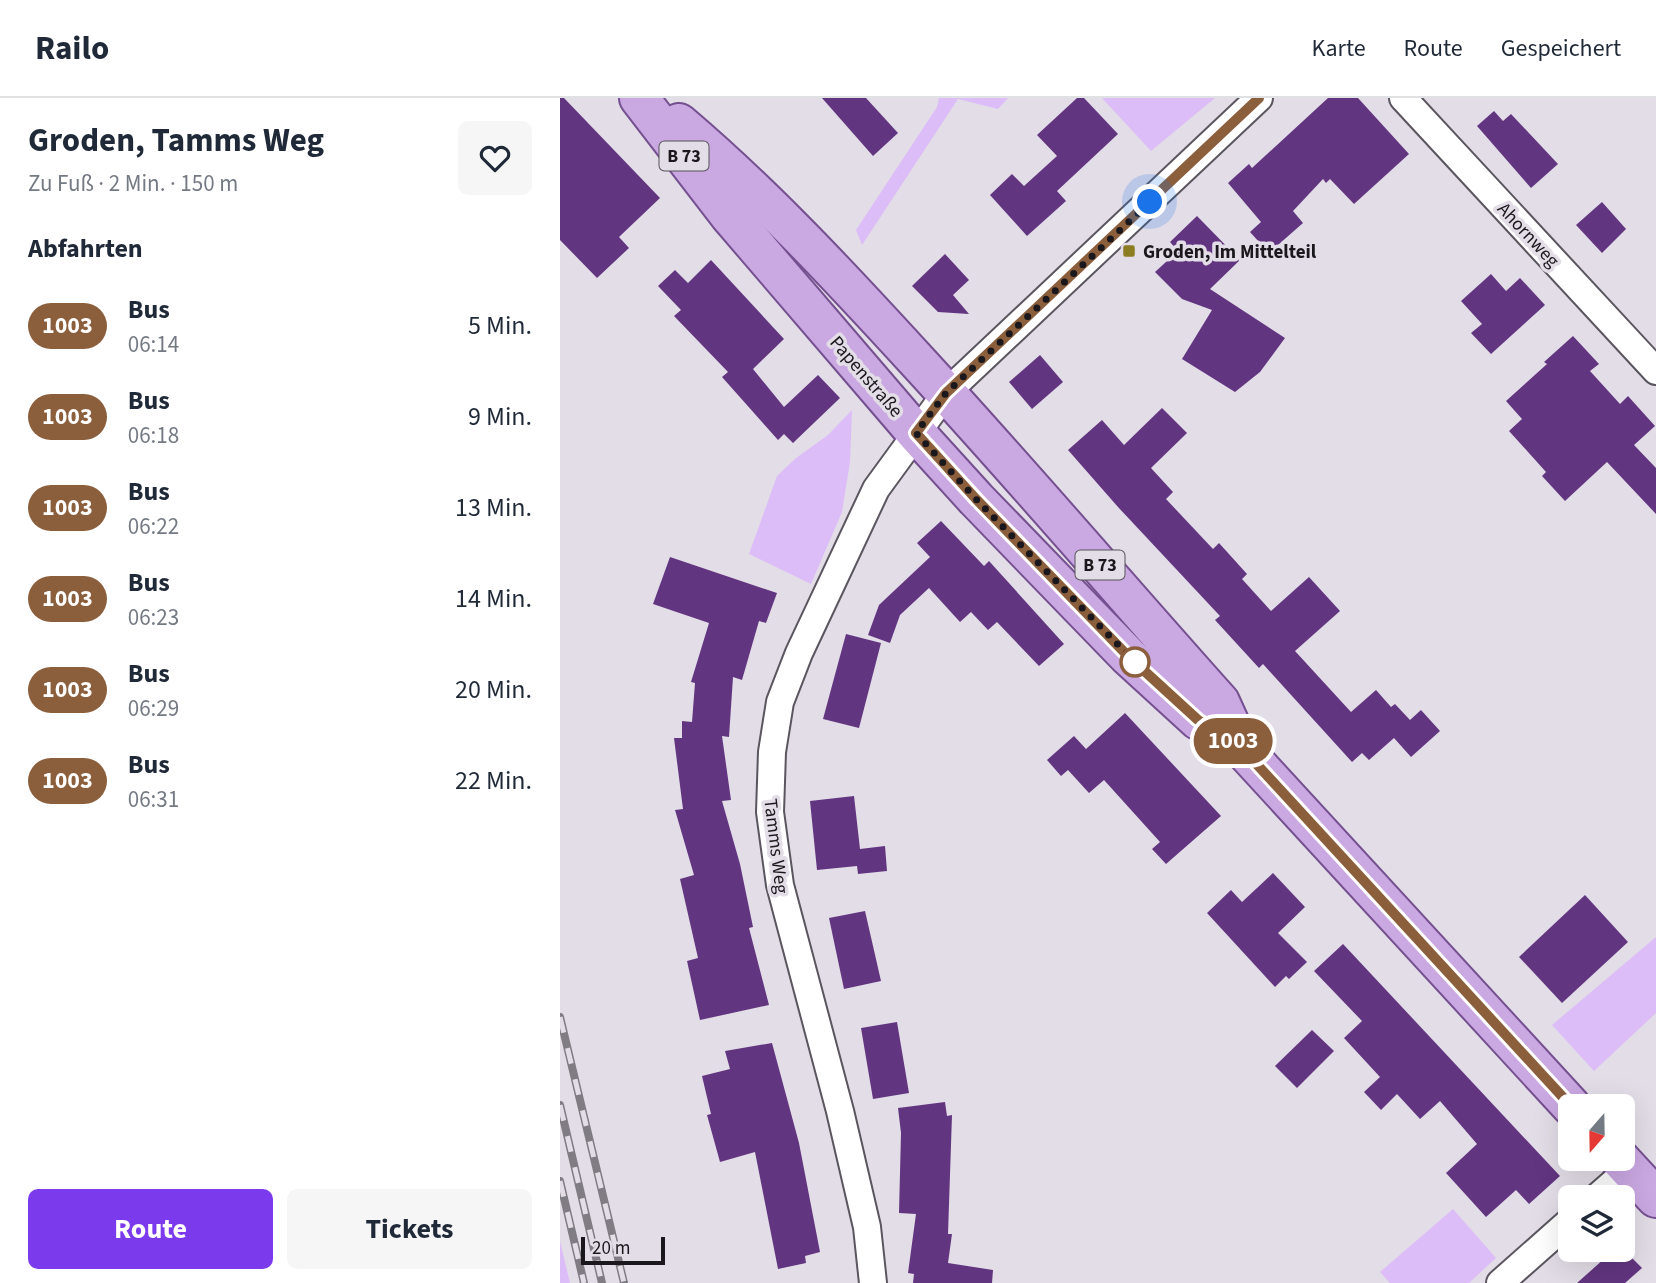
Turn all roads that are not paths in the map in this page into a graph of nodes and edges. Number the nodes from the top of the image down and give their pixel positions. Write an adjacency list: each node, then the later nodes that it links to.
1 (639, 98): 7 (main road, Papenstraße / B 73)
2 (650, 98): 6 (main road, Papenstraße / B 73)
3 (1259, 98): 6 (street, Tamms Weg)
4 (1403, 98): 5 (street, Ahornweg)
5 (1656, 371)
6 (946, 393): 7 (street, Tamms Weg); 8 (main road, Papenstraße / B 73)
7 (916, 433): 8 (main road, Papenstraße / B 73); 15 (street, Tamms Weg)
8 (1240, 746): 9 (main road, Papenstraße / B 73)
9 (1560, 1094)
10 (1618, 1171): 12 (street)
11 (1631, 1171): 13 (main road)
12 (1607, 1185)
13 (1656, 1198)
14 (1558, 1232): 16 (street)
15 (873, 1283)
16 (1500, 1283)

